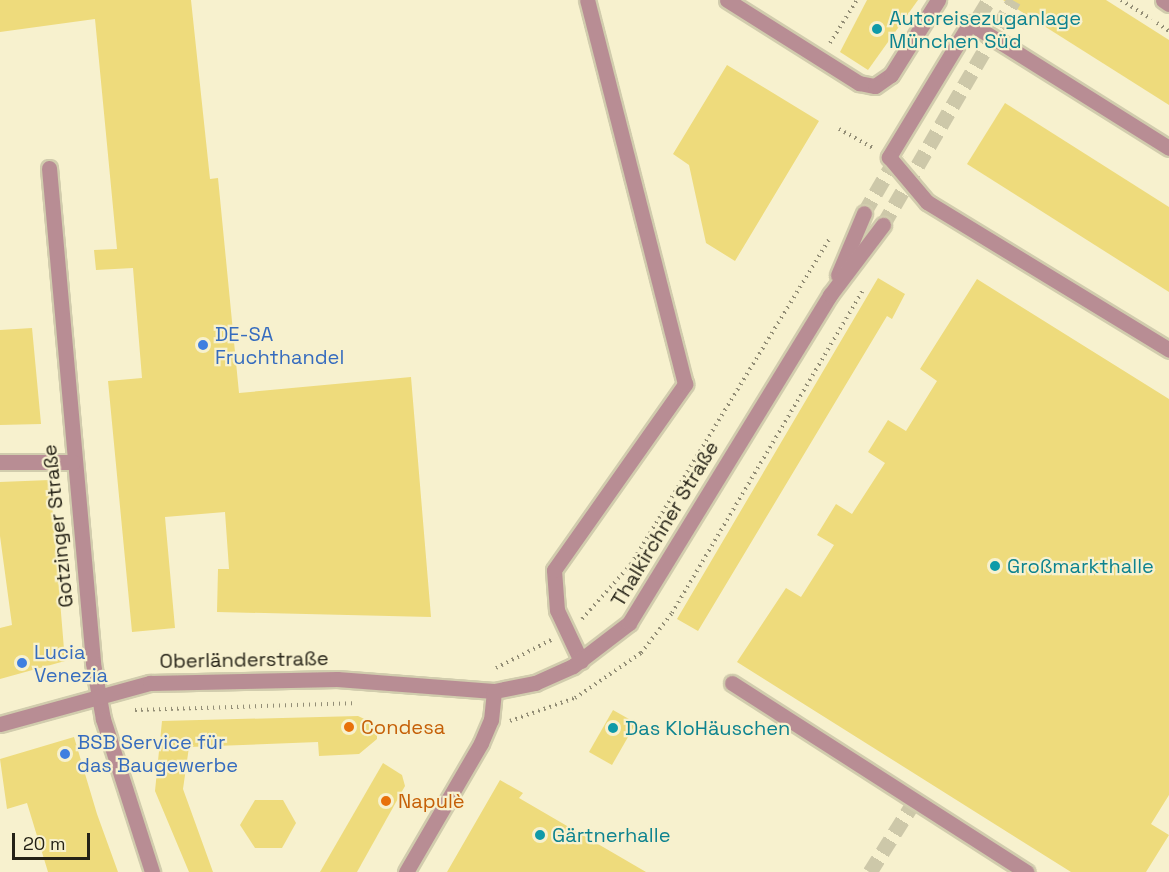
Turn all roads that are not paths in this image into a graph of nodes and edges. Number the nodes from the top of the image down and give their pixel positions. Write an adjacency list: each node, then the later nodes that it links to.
1 (587, 0): 14 (street)
2 (727, 0): 3 (street)
3 (938, 0)
4 (1163, 0): 5 (street)
5 (1169, 3)
6 (1169, 148): 11 (street)
7 (49, 168): 13 (street, Gotzinger Straße)
8 (864, 213): 10 (street, Thalkirchner Straße)
9 (883, 225): 10 (street, Thalkirchner Straße)
10 (830, 295): 14 (street, Thalkirchner Straße)
11 (1169, 350)
12 (0, 462): 13 (street)
13 (73, 462): 17 (street, Gotzinger Straße)
14 (581, 661): 16 (street, Thalkirchner Straße)
15 (732, 683): 21 (street)
16 (494, 691): 17 (street, Oberländerstraße); 20 (street)
17 (98, 697): 18 (street, Oberländerstraße); 19 (street, Gotzinger Straße)
18 (0, 724)
19 (152, 872)
20 (406, 872)
21 (1026, 872)

